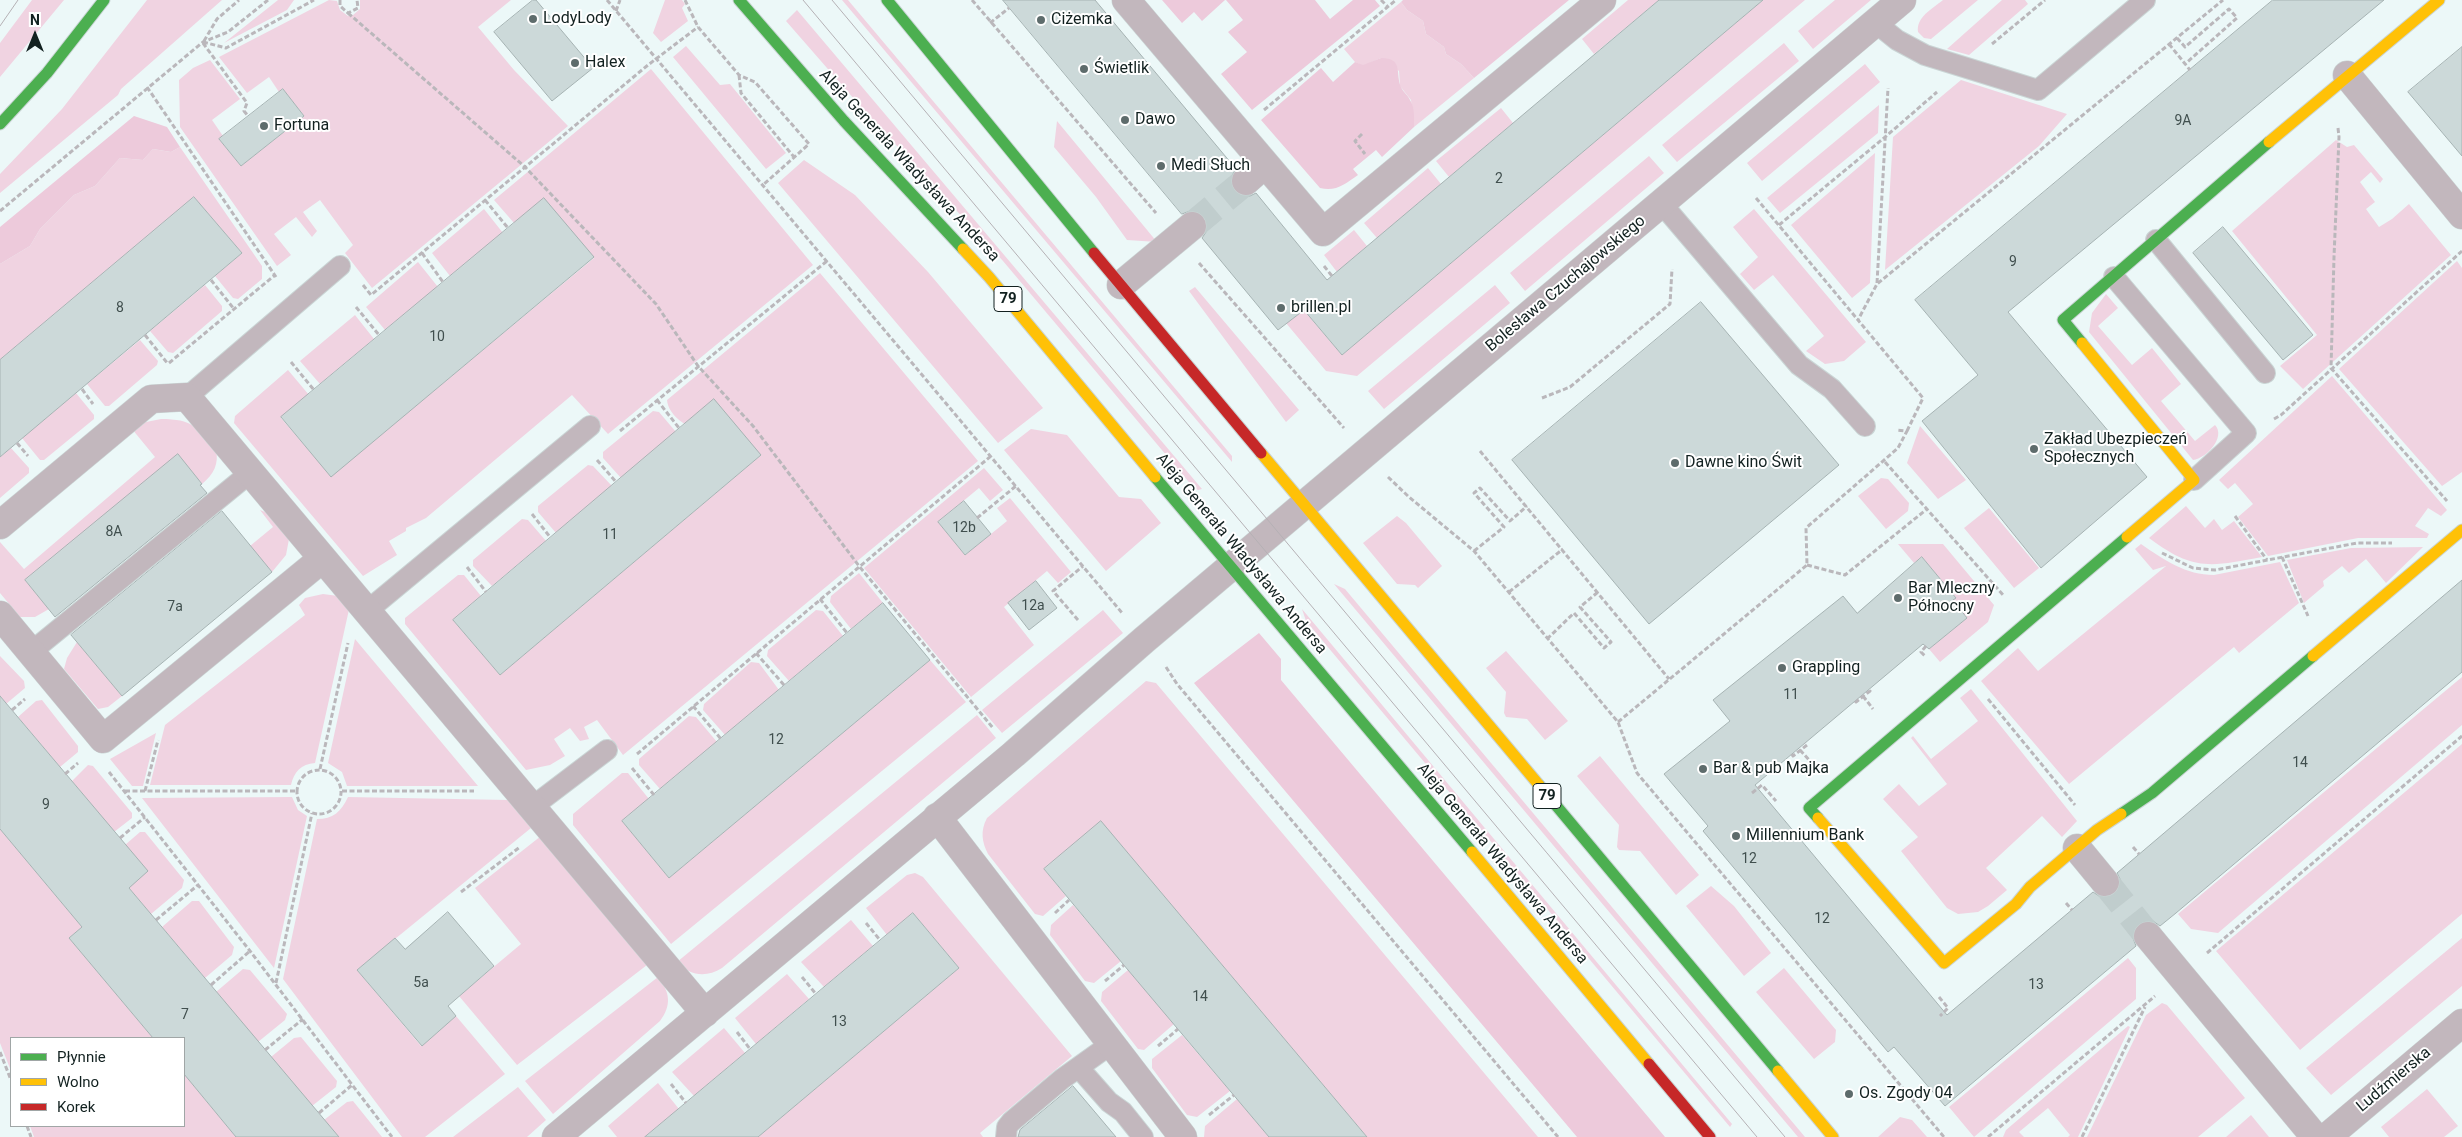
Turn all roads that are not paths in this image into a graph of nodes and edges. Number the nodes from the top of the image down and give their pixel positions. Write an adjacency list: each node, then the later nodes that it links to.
1 (104, 0): 11 (main road)
2 (738, 0): 29 (main road, Aleja Generała Władysława Andersa / 79)
3 (887, 0): 18 (main road, 79)
4 (1126, 0): 5 (street)
5 (1602, 0)
6 (1902, 0): 9 (street, Bolesława Czuchajowskiego)
7 (2145, 0): 9 (lane)
8 (2439, 0): 10 (main road)
9 (1876, 23): 12 (street, Bolesława Czuchajowskiego)
10 (2347, 75): 13 (street); 15 (main road)
11 (0, 124)
12 (1662, 204): 22 (lane); 25 (street, Bolesława Czuchajowskiego)
13 (2462, 215)
14 (1192, 226): 18 (street)
15 (2156, 240): 17 (main road); 19 (lane)
16 (340, 266): 20 (lane)
17 (2114, 277): 24 (main road); 24 (lane)
18 (1120, 285): 25 (main road, 79)
19 (2265, 372)
20 (187, 397): 23 (street); 26 (street)
21 (590, 426): 30 (lane)
22 (1865, 426)
23 (250, 473): 28 (street); 32 (lane)
24 (2194, 480): 36 (main road)
25 (1304, 505): 29 (street, Bolesława Czuchajowskiego); 48 (main road, 79)
26 (0, 525)
27 (2462, 530): 36 (main road)
28 (322, 559): 30 (street); 32 (street)
29 (1230, 568): 35 (street, Bolesława Czuchajowskiego); 47 (main road, Aleja Generała Władysława Andersa / 79)
30 (367, 611): 34 (street)
31 (0, 615): 32 (street)
32 (31, 652)
33 (607, 750): 34 (lane)
34 (532, 807): 39 (street)
35 (937, 817): 39 (street, Bolesława Czuchajowskiego); 41 (street)
36 (2076, 848): 37 (street)
37 (2105, 882)
38 (2148, 936): 49 (street)
39 (705, 1012): 43 (street, Bolesława Czuchajowskiego)
40 (2460, 1028): 50 (street, Ludźmierska)
41 (1111, 1044): 42 (lane); 46 (street)
42 (1079, 1068): 44 (lane); 45 (lane)
43 (556, 1137)
44 (1006, 1137)
45 (1144, 1137)
46 (1183, 1137)
47 (1710, 1137)
48 (1833, 1137)
49 (2315, 1137)
50 (2327, 1137)

